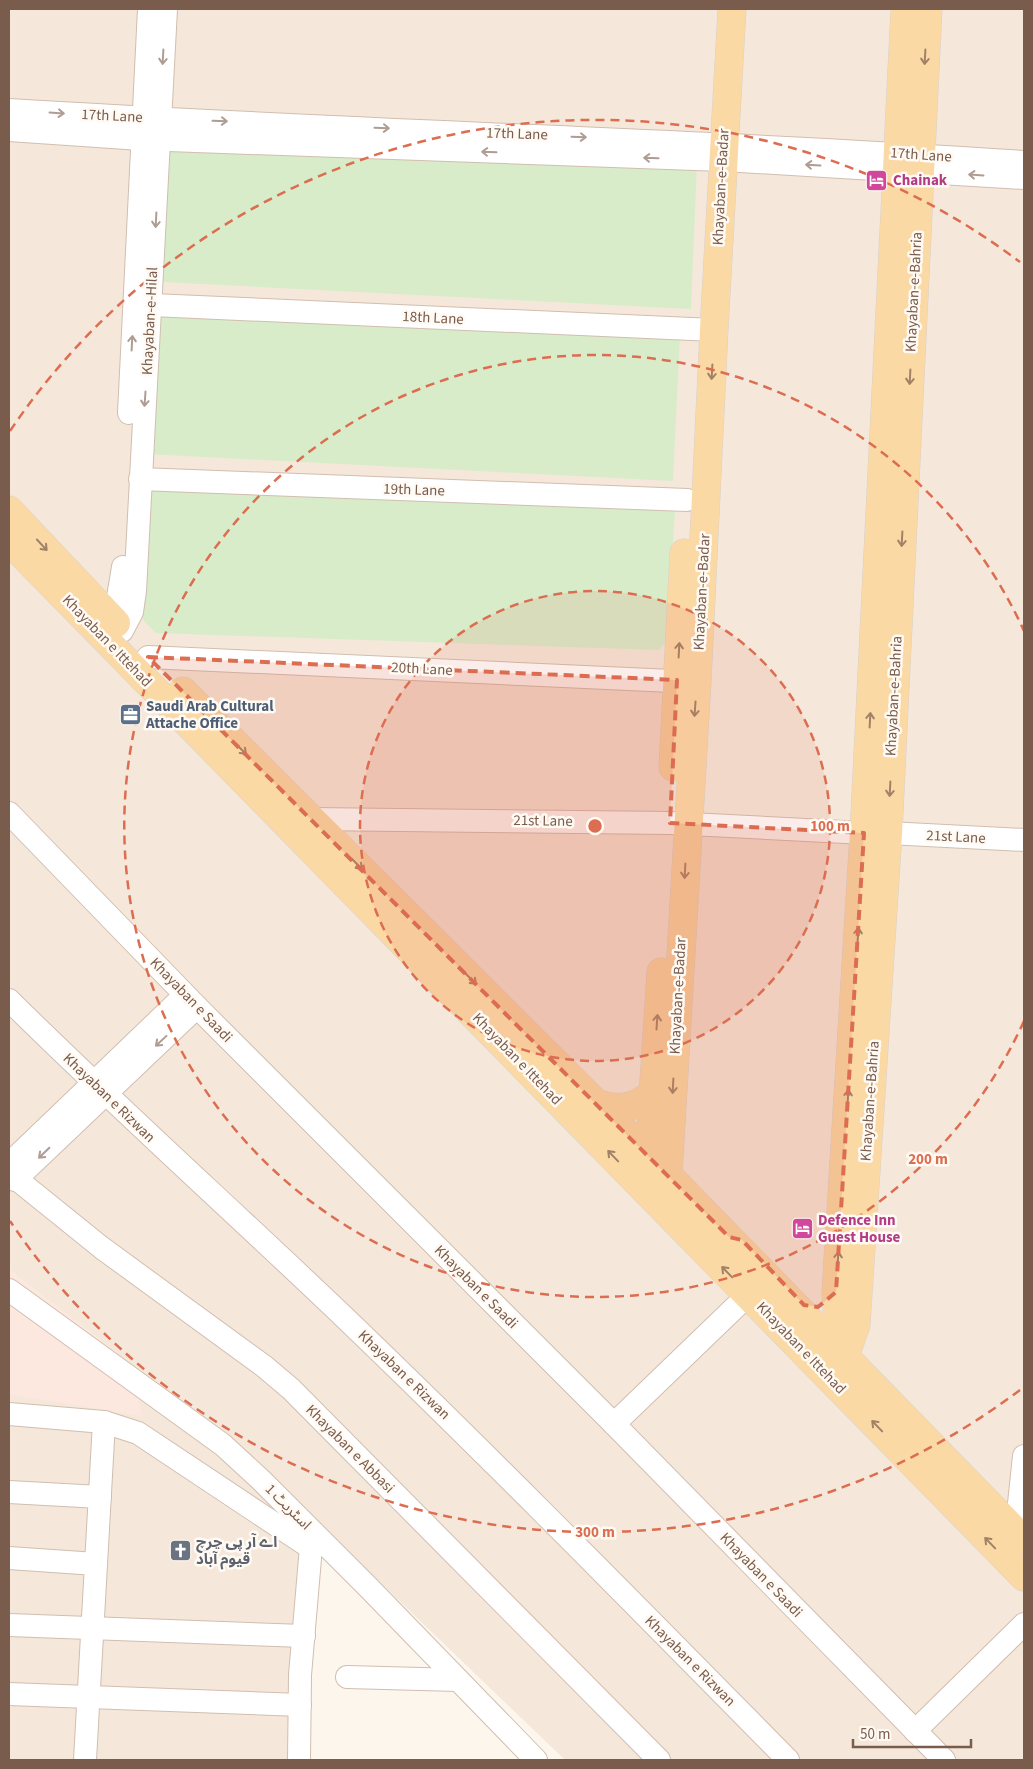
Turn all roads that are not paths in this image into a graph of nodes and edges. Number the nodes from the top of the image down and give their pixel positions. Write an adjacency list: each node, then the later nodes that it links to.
1 (149, 9): 8 (street)
2 (166, 9): 8 (street, Khayaban-e-Hilal, one-way to 8)
3 (714, 9): 10 (main road, Khayaban-e-Badar)
4 (732, 9): 10 (main road, Khayaban-e-Badar)
5 (905, 9): 12 (main road, Khayaban-e-Bahria)
6 (928, 9): 12 (main road, Khayaban-e-Bahria, one-way to 12)
7 (9, 110): 8 (street, 17th Lane, one-way to 8)
8 (151, 129): 9 (street, 17th Lane); 10 (street, 17th Lane); 14 (street, Khayaban-e-Hilal, one-way to 14); 20 (street, one-way to 8)
9 (9, 130)
10 (715, 151): 12 (street, 17th Lane); 15 (main road, Khayaban-e-Badar)
11 (1024, 162): 12 (street, 17th Lane)
12 (909, 163): 13 (street, 17th Lane, one-way to 12); 26 (main road, Khayaban-e-Bahria)
13 (1024, 178)
14 (152, 305): 15 (street, 18th Lane); 16 (street, Khayaban-e-Hilal, one-way to 16)
15 (705, 330): 17 (main road, Khayaban-e-Badar); 22 (main road, Khayaban-e-Badar, one-way to 22)
16 (140, 479): 17 (street, 19th Lane); 20 (street, Khayaban-e-Hilal)
17 (688, 500): 22 (main road, Khayaban-e-Badar, one-way to 17)
18 (9, 510): 20 (main road, Khayaban e Ittehad, one-way to 20)
19 (9, 542): 37 (main road, Khayaban e Ittehad, one-way to 19)
20 (115, 623): 21 (main road, Khayaban e Ittehad)
21 (148, 657): 22 (street, 20th Lane); 24 (main road, Khayaban e Ittehad, one-way to 24)
22 (687, 681): 25 (main road, Khayaban-e-Badar)
23 (9, 813): 29 (street, Khayaban e Saadi)
24 (312, 819): 25 (street, 21st Lane); 32 (main road, Khayaban e Ittehad, one-way to 32)
25 (679, 823): 26 (street, 21st Lane); 31 (main road, Khayaban-e-Badar, one-way to 25); 33 (main road, Khayaban-e-Badar, one-way to 33)
26 (876, 833): 27 (street, 21st Lane); 38 (main road, Khayaban-e-Bahria)
27 (1024, 840)
28 (9, 1000): 30 (street, Khayaban e Rizwan)
29 (191, 1001): 30 (street); 43 (street, Khayaban e Saadi)
30 (98, 1089): 34 (street); 66 (street, Khayaban e Rizwan)
31 (653, 1092): 32 (main road); 33 (main road, Khayaban-e-Badar)
32 (594, 1103): 33 (main road, Khayaban e Ittehad)
33 (658, 1166): 35 (main road, Khayaban e Ittehad)
34 (11, 1173): 65 (street, Khayaban e Abbasi)
35 (729, 1237): 38 (main road); 39 (main road, Khayaban e Ittehad)
36 (9, 1290): 48 (street, اسٹریٹ 1)
37 (749, 1294): 39 (main road, Khayaban e Ittehad); 43 (street)
38 (847, 1294): 39 (main road, Khayaban-e-Bahria); 40 (main road)
39 (833, 1352): 40 (main road, Khayaban e Ittehad); 51 (main road, Khayaban e Ittehad, one-way to 39)
40 (892, 1407): 47 (main road, Khayaban e Ittehad)
41 (9, 1414): 42 (street)
42 (104, 1422): 46 (street); 48 (street)
43 (614, 1424): 61 (street, Khayaban e Saadi)
44 (1024, 1456): 47 (street)
45 (9, 1492): 46 (street)
46 (100, 1497): 50 (street)
47 (1020, 1536)
48 (312, 1540): 55 (street); 57 (street, اسٹریٹ 1)
49 (9, 1558): 50 (street)
50 (96, 1564): 54 (street)
51 (1024, 1577)
52 (1024, 1624): 61 (street)
53 (9, 1625): 54 (street)
54 (93, 1630): 55 (street); 59 (street)
55 (304, 1636): 60 (street)
56 (347, 1677): 57 (street)
57 (458, 1680): 64 (street, اسٹریٹ 1)
58 (9, 1694): 59 (street)
59 (89, 1697): 60 (street); 62 (street)
60 (300, 1705): 63 (street)
61 (915, 1731): 67 (street, Khayaban e Saadi)
62 (85, 1760)
63 (299, 1760)
64 (536, 1760)
65 (659, 1760)
66 (788, 1760)
67 (944, 1760)

